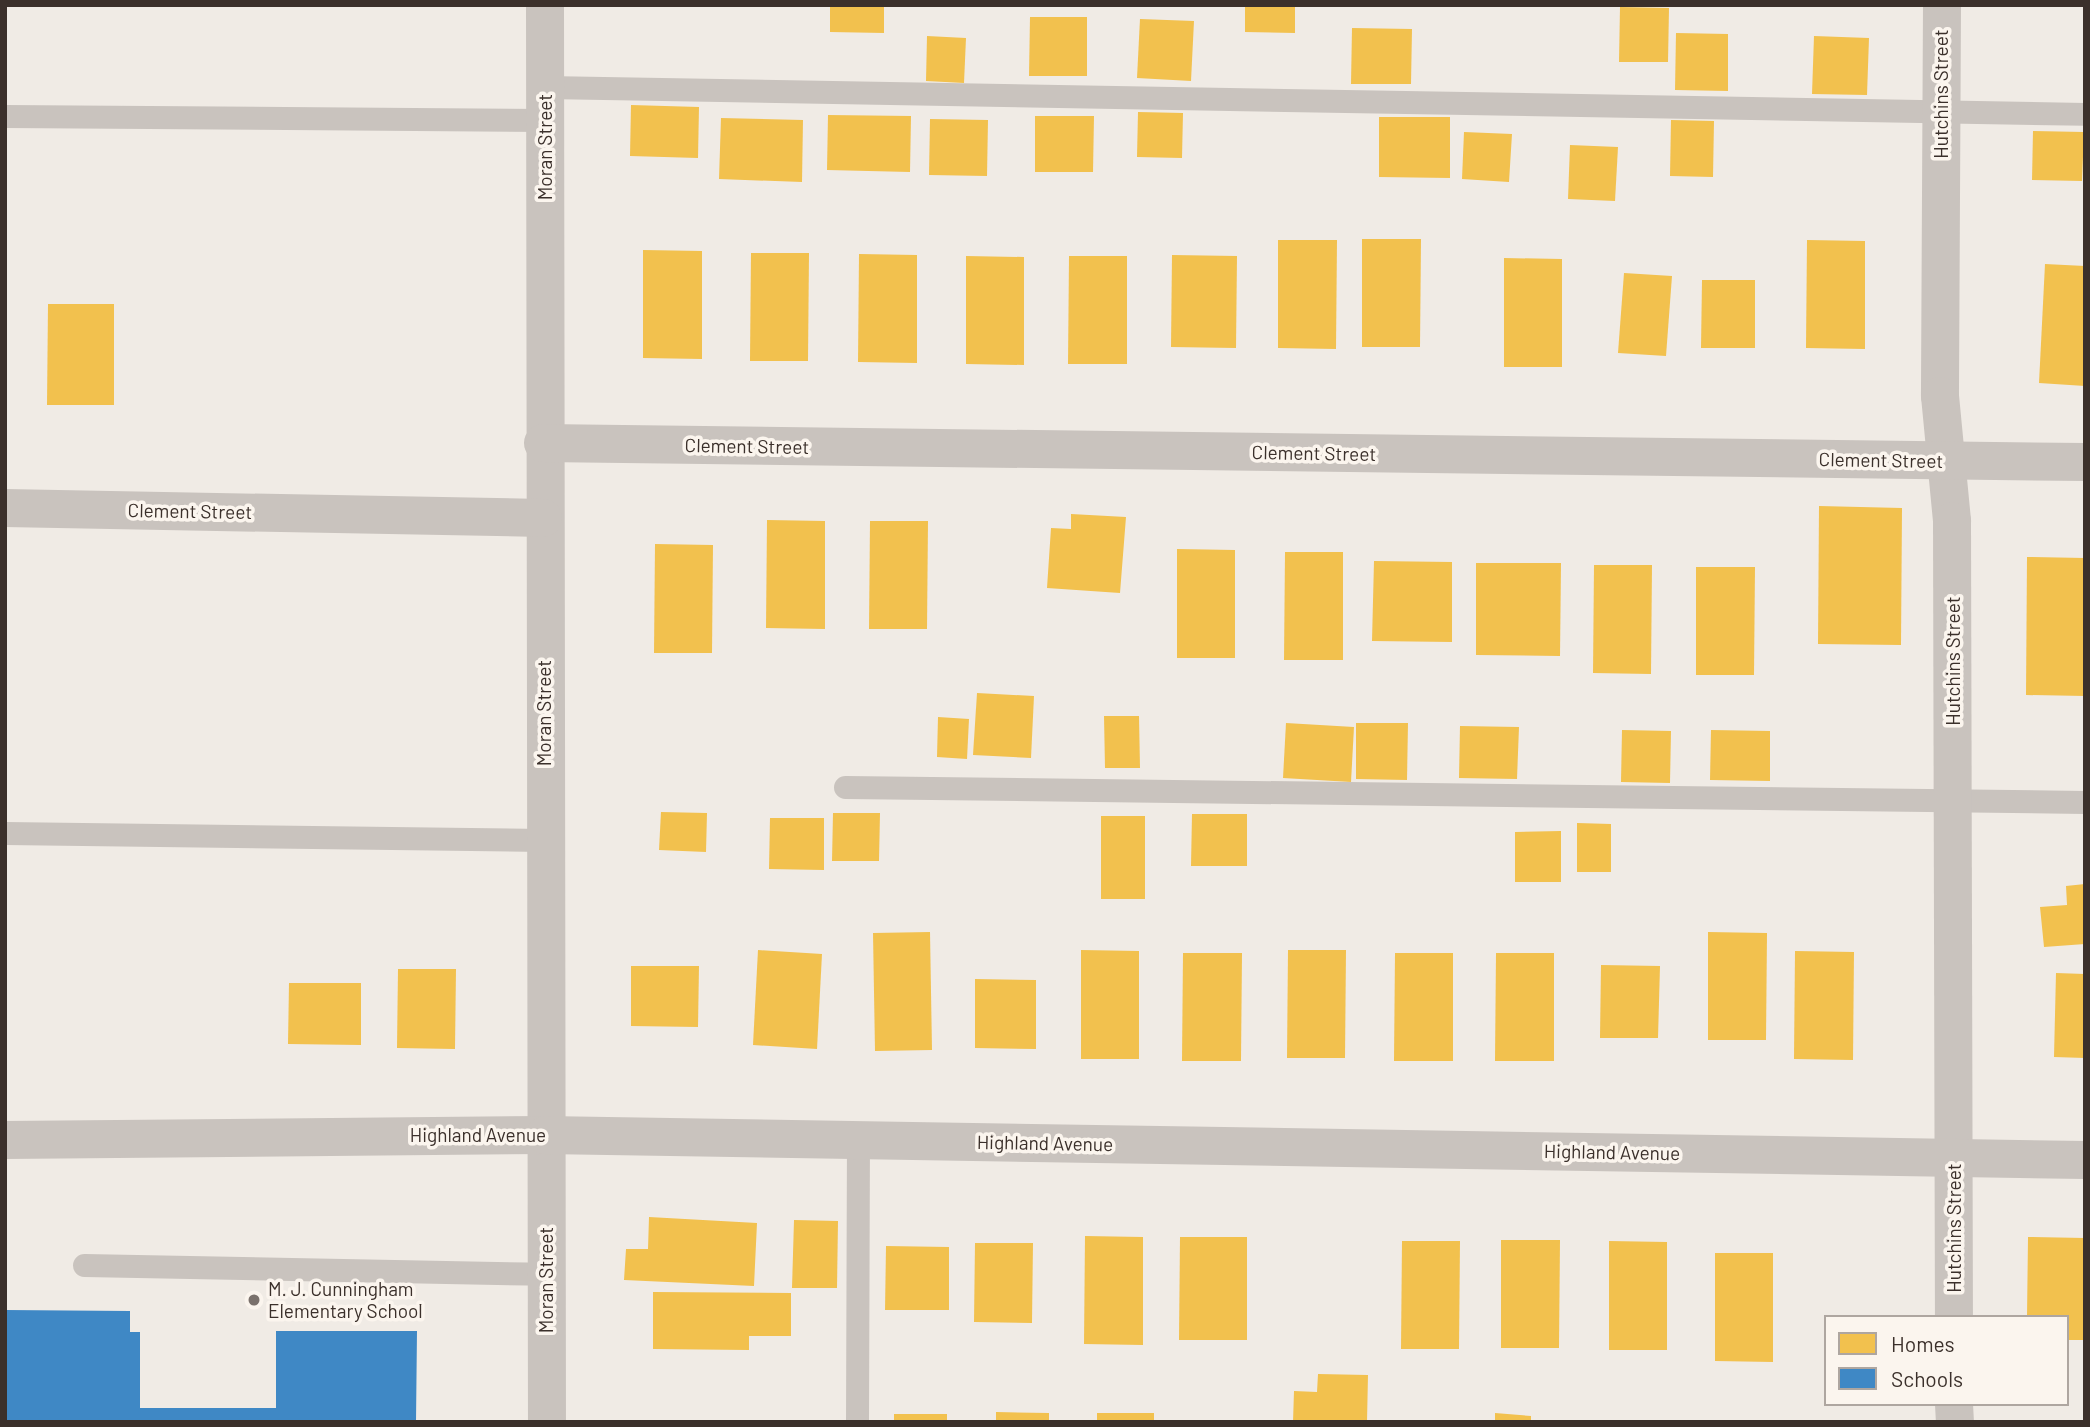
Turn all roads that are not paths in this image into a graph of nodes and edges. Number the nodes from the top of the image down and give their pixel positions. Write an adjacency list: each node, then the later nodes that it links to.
1 (545, 5): 3 (street, Moran Street)
2 (1941, 5): 4 (street, Hutchins Street)
3 (545, 103): 4 (lane); 6 (lane); 7 (street, Moran Street)
4 (1941, 113): 5 (lane); 8 (street, Hutchins Street)
5 (2085, 114)
6 (5, 116)
7 (542, 443): 8 (street, Clement Street); 11 (street, Moran Street)
8 (1946, 461): 9 (street, Clement Street); 13 (street, Hutchins Street)
9 (2085, 463)
10 (5, 508): 11 (street, Clement Street)
11 (543, 518): 16 (street, Moran Street)
12 (845, 787): 13 (lane)
13 (1953, 800): 14 (lane); 20 (street, Hutchins Street)
14 (2085, 802)
15 (5, 833): 16 (lane)
16 (544, 840): 17 (street, Moran Street)
17 (545, 1135): 18 (street, Highland Avenue); 19 (street, Highland Avenue); 23 (street, Moran Street)
18 (5, 1140)
19 (858, 1140): 20 (street, Highland Avenue); 26 (lane)
20 (1954, 1158): 21 (street, Highland Avenue); 24 (street, Hutchins Street)
21 (2085, 1160)
22 (84, 1265): 23 (lane)
23 (547, 1274): 25 (street, Moran Street)
24 (1954, 1315)
25 (547, 1422)
26 (857, 1422)

